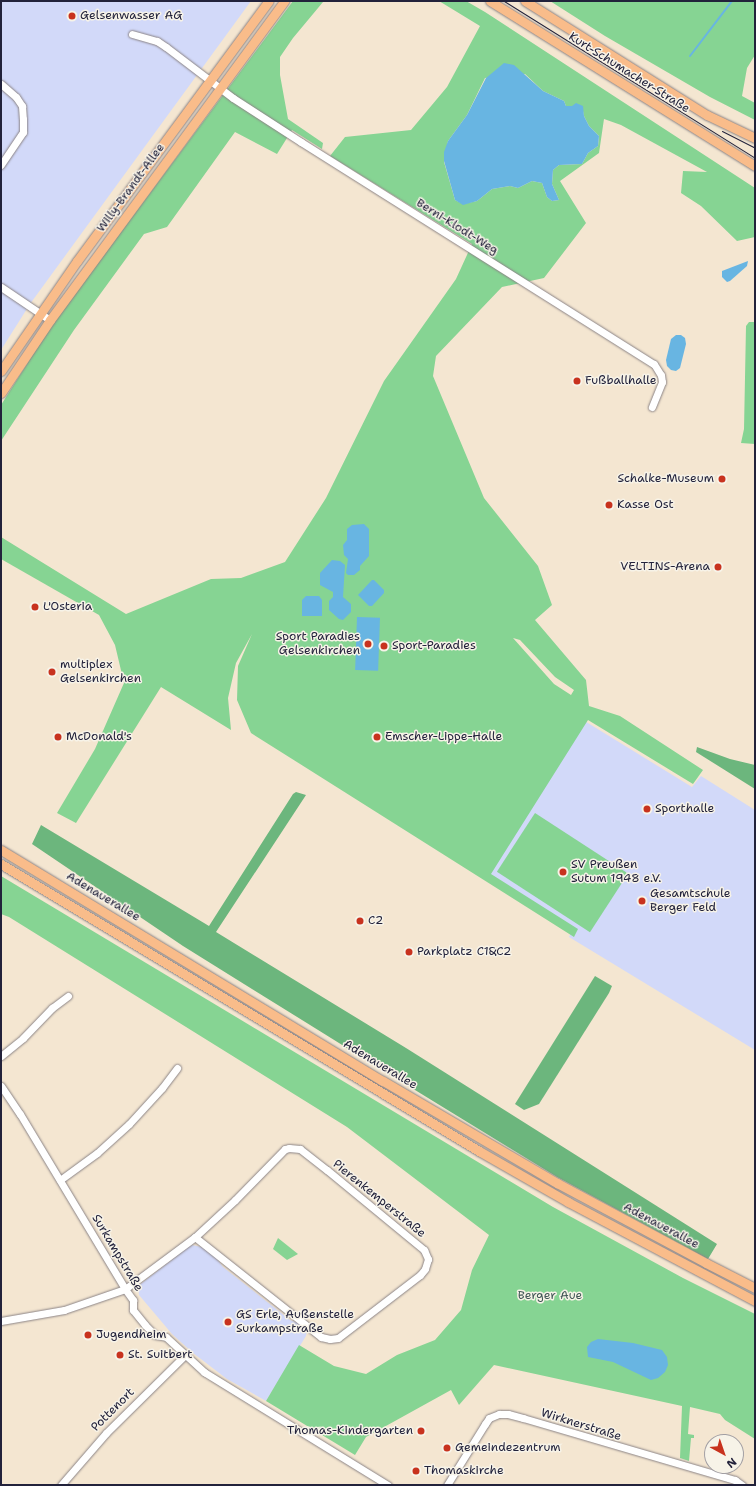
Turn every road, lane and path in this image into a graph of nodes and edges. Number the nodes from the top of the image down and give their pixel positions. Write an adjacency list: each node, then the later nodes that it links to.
1 (269, 1): 6 (main road, Willy-Brandt-Allee)
2 (284, 1): 8 (main road, Willy-Brandt-Allee)
3 (490, 1): 11 (main road, Kurt-Schumacher-Straße)
4 (525, 1): 9 (main road, Kurt-Schumacher-Straße)
5 (132, 34): 6 (street, Berni-Klodt-Weg)
6 (210, 81): 8 (street, Berni-Klodt-Weg); 13 (main road, Willy-Brandt-Allee)
7 (1, 84): 10 (street)
8 (220, 88): 14 (main road, Willy-Brandt-Allee); 17 (street, Berni-Klodt-Weg)
9 (755, 138)
10 (1, 165)
11 (755, 166)
12 (1, 287): 13 (street)
13 (40, 313): 14 (street); 15 (main road, Willy-Brandt-Allee)
14 (50, 320): 16 (main road, Willy-Brandt-Allee)
15 (1, 371)
16 (1, 393)
17 (652, 407)
18 (3, 854): 26 (main road, Adenauerallee)
19 (1, 864): 28 (main road, Adenauerallee)
20 (68, 996): 21 (street)
21 (1, 1056)
22 (176, 1068): 24 (street)
23 (1, 1086): 24 (street, Surkampstraße)
24 (60, 1180): 27 (street, Surkampstraße)
25 (195, 1237): 25 (street, Pierenkemperstraße); 27 (street, Pierenkemperstraße)
26 (755, 1288)
27 (125, 1289): 29 (street, Pierenkemperstraße); 30 (street, Surkampstraße)
28 (755, 1301)
29 (1, 1321)
30 (185, 1355): 31 (street, Pottenort); 32 (street, Surkampstraße)
31 (61, 1485)
32 (388, 1485)
33 (447, 1485): 34 (street, Wirknerstraße)
34 (742, 1485)

